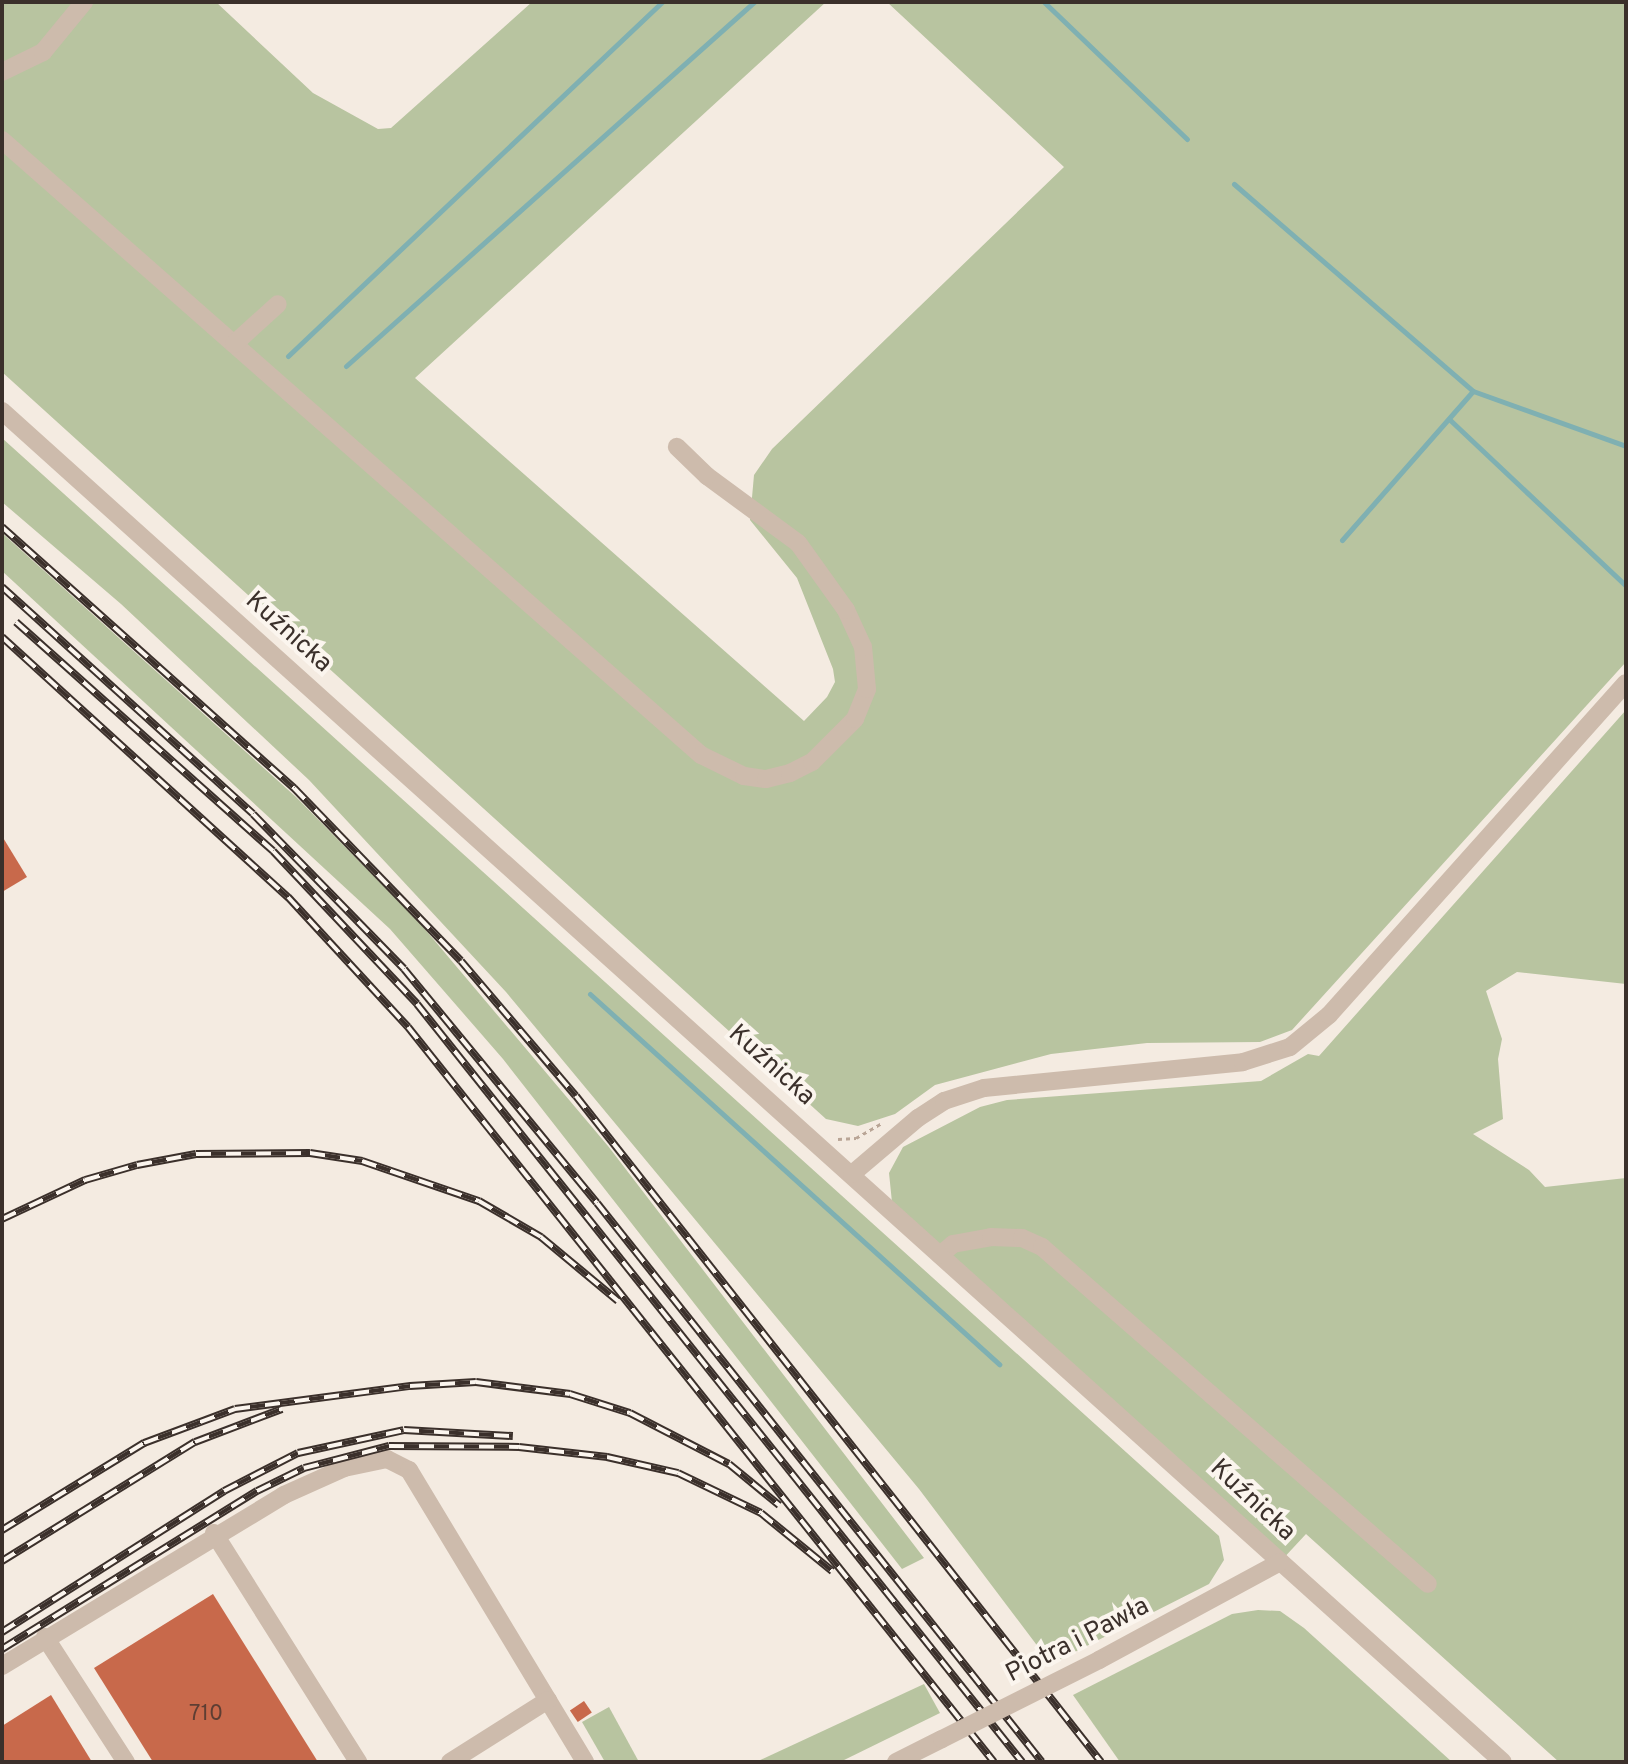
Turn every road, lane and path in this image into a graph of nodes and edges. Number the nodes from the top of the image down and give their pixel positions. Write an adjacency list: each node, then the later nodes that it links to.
1 (84, 2): 2 (street)
2 (2, 72)
3 (2, 140): 5 (street)
4 (278, 304): 5 (street)
5 (234, 344): 7 (street)
6 (2, 411): 11 (street, Kuźnicka)
7 (677, 447)
8 (1626, 683): 9 (street)
9 (893, 1135): 10 (path); 11 (street)
10 (833, 1139)
11 (852, 1174): 12 (street, Kuźnicka)
12 (940, 1255): 14 (street, Kuźnicka); 15 (street)
13 (214, 1533): 16 (street); 18 (street); 20 (street)
14 (1280, 1562): 23 (street, Piotra i Pawła, bridge); 24 (street, Kuźnicka)
15 (1428, 1584)
16 (45, 1637): 17 (street); 19 (street)
17 (2, 1666)
18 (548, 1700): 21 (street); 22 (street)
19 (126, 1762)
20 (358, 1762)
21 (450, 1762)
22 (585, 1762)
23 (896, 1762)
24 (1503, 1762)

